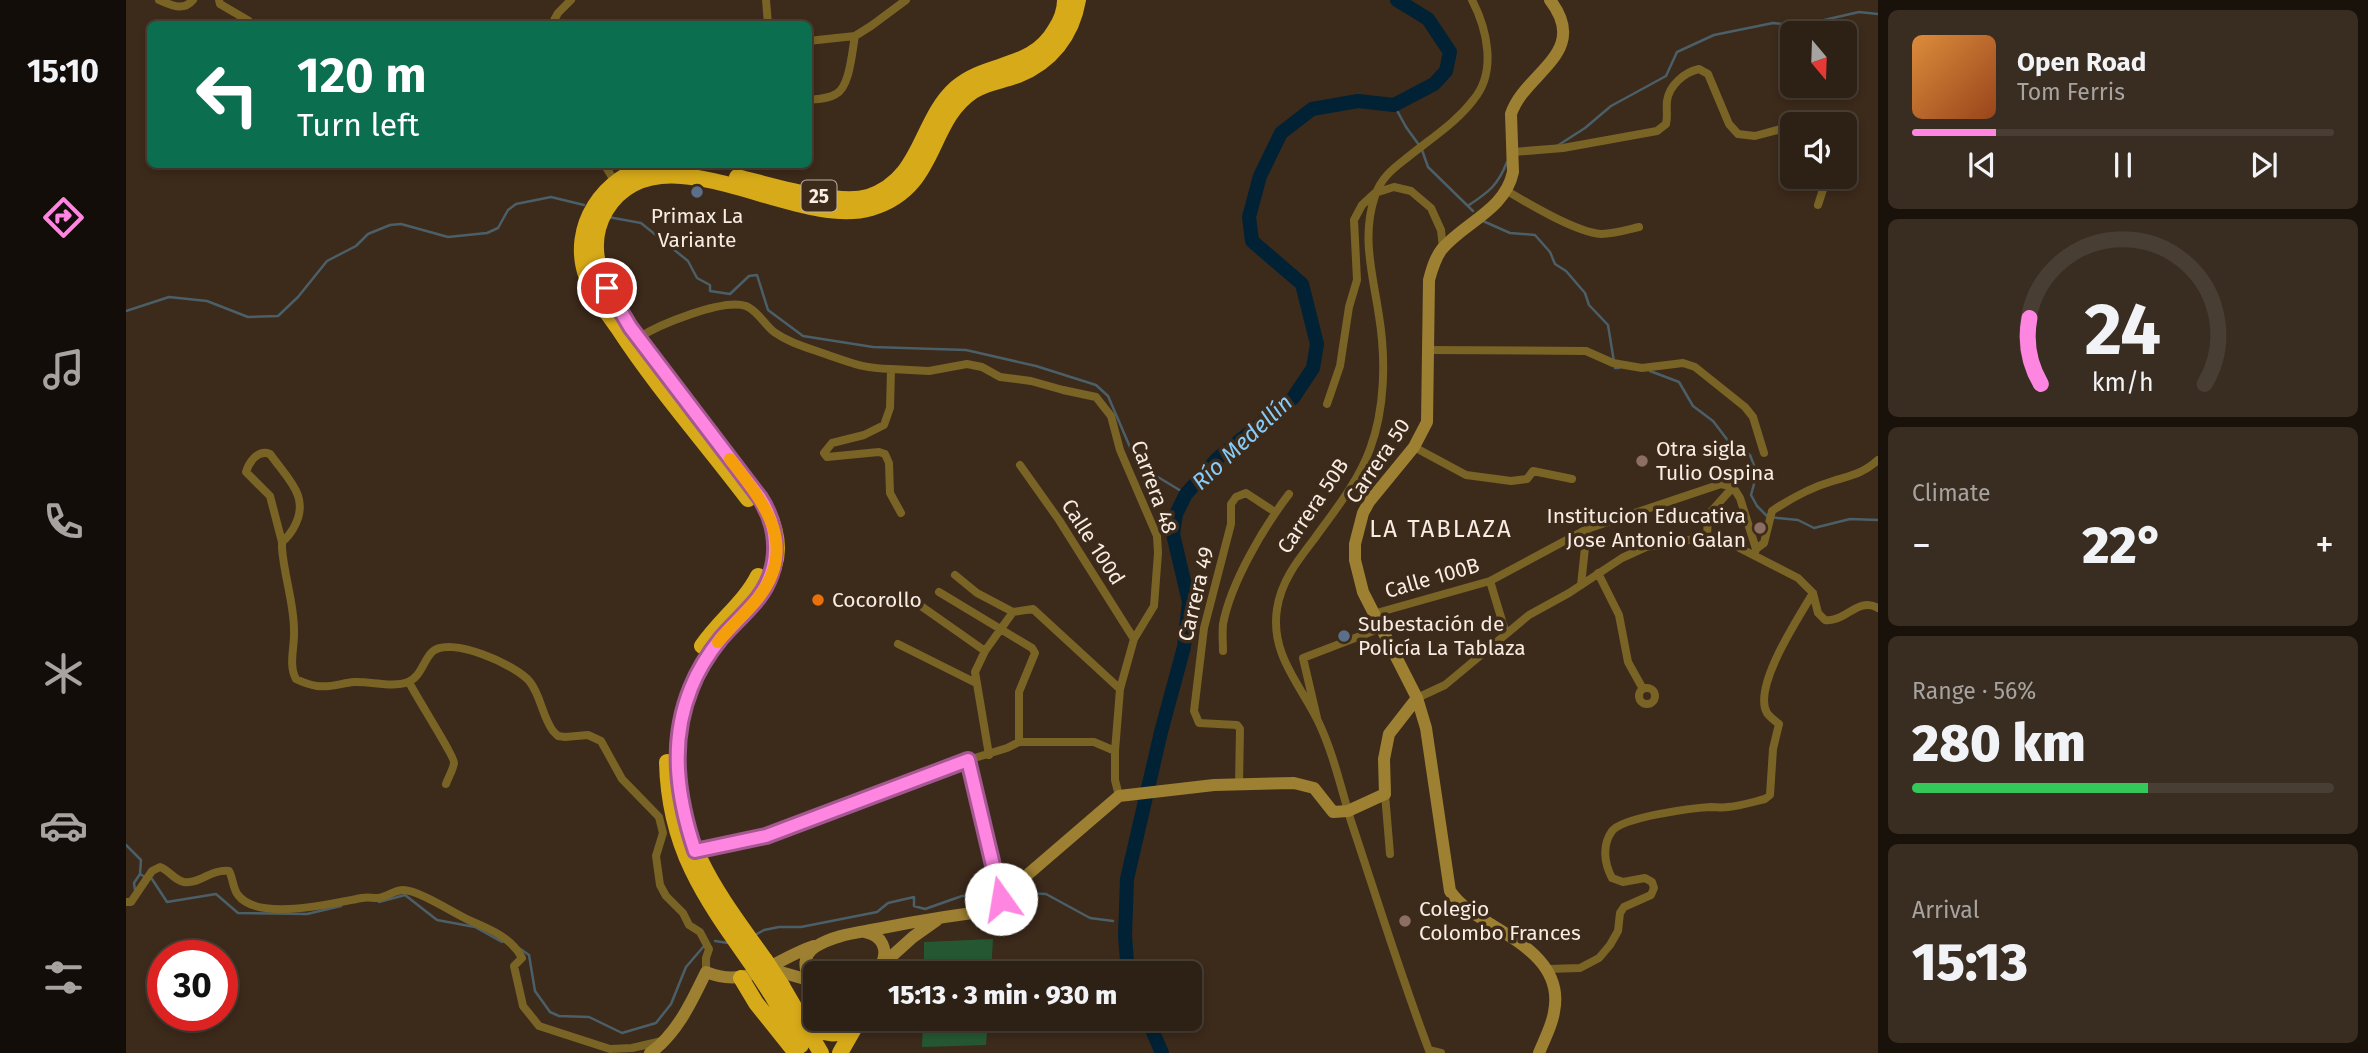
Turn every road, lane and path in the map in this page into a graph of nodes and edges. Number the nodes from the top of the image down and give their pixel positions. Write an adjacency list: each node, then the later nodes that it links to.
1 (159, 0): 2 (street)
2 (193, 0)
3 (219, 0): 10 (street)
4 (571, 0): 11 (street)
5 (766, 0): 12 (street)
6 (906, 0): 13 (street)
7 (1472, 0): 24 (street, Carrera 50B)
8 (1550, 0): 17 (main road)
9 (1073, 1): 19 (highway, 25); 20 (highway, 25)
10 (248, 21)
11 (554, 21)
12 (768, 21)
13 (855, 36): 14 (street); 15 (street)
14 (812, 41)
15 (812, 100)
16 (1780, 129): 17 (street)
17 (1513, 152): 23 (main road)
18 (606, 168): 21 (street)
19 (694, 168)
20 (653, 170): 21 (highway, 25); 28 (highway, 25)
21 (615, 182): 89 (highway, 25)
22 (1823, 189): 25 (street)
23 (1507, 191): 26 (street); 27 (main road, Carrera 50)
24 (1375, 193): 27 (street); 31 (street); 69 (street, Carrera 50B)
25 (1818, 205)
26 (1639, 227)
27 (1443, 248): 29 (main road, Carrera 50)
28 (638, 338): 30 (street); 79 (highway, 25)
29 (1427, 350): 32 (main road, Carrera 50); 33 (street)
30 (891, 369): 40 (street); 60 (street, Carrera 48)
31 (1327, 404)
32 (1414, 447): 36 (street); 56 (main road, Carrera 50)
33 (1764, 453)
34 (1878, 460): 44 (street)
35 (1020, 465): 60 (street, Calle 100d)
36 (1572, 479)
37 (1733, 487): 41 (street, Calle 100B); 42 (street); 44 (street)
38 (1289, 494): 39 (street, Carrera 49)
39 (1275, 512): 52 (street, Carrera 49); 53 (street, Carrera 49)
40 (901, 513)
41 (1587, 529): 47 (street, Calle 100B); 48 (street)
42 (1707, 537): 44 (street); 45 (street)
43 (282, 542): 43 (street); 64 (street)
44 (1755, 553): 50 (street)
45 (1598, 573): 48 (street); 67 (street)
46 (955, 575): 55 (street)
47 (1490, 581): 56 (street, Calle 100B); 59 (street)
48 (1581, 585): 59 (street)
49 (939, 592): 58 (street)
50 (1812, 593): 54 (street); 90 (street)
51 (911, 599): 62 (street)
52 (1211, 601): 53 (street); 75 (street, Carrera 49)
53 (1228, 603): 63 (street, Carrera 49)
54 (1878, 608)
55 (1013, 612): 58 (street); 66 (street)
56 (1373, 614): 57 (main road, Carrera 50)
57 (1381, 628): 68 (main road, Carrera 50); 69 (street)
58 (999, 630): 62 (street); 70 (street)
59 (1506, 634): 68 (street)
60 (1134, 639): 66 (street, Carrera 48)
61 (898, 644): 65 (street)
62 (985, 651): 65 (street)
63 (1223, 651)
64 (409, 682): 74 (street); 91 (street)
65 (976, 683): 72 (street)
66 (1121, 689): 71 (street, Carrera 48)
67 (1643, 689)
68 (1417, 698): 76 (main road); 90 (main road, Carrera 50)
69 (1318, 721): 78 (street, Carrera 50B)
70 (1019, 742): 71 (street); 72 (street)
71 (1115, 751): 77 (street, Carrera 48)
72 (989, 755): 73 (street)
73 (968, 760): 79 (street); 81 (street)
74 (446, 784)
75 (1238, 785): 77 (main road); 78 (main road)
76 (1385, 794): 78 (main road); 80 (street)
77 (1119, 796): 81 (main road)
78 (1348, 811): 101 (street, Carrera 50B)
79 (695, 851): 89 (highway, 25)
80 (1390, 854)
81 (1011, 899): 83 (main road)
82 (126, 902): 100 (street)
83 (948, 915): 84 (main road); 88 (main road)
84 (864, 932): 85 (main road); 87 (main road)
85 (821, 944): 86 (main road); 89 (main road)
86 (806, 961)
87 (883, 961)
88 (886, 961)
89 (760, 965): 92 (main road); 93 (main road); 94 (highway, 25, bridge)
90 (1548, 969): 107 (main road)
91 (706, 972): 92 (main road); 100 (main road)
92 (741, 978): 102 (highway)
93 (803, 978)
94 (776, 989): 95 (highway, 25); 103 (highway, 25)
95 (800, 1017): 96 (highway); 104 (highway, 25)
96 (803, 1019)
97 (819, 1031): 98 (highway)
98 (840, 1031)
99 (852, 1031): 105 (highway)
100 (657, 1049)
101 (1430, 1051): 106 (street)
102 (796, 1053)
103 (805, 1053)
104 (821, 1053)
105 (840, 1053)
106 (1441, 1053)
107 (1539, 1053)

